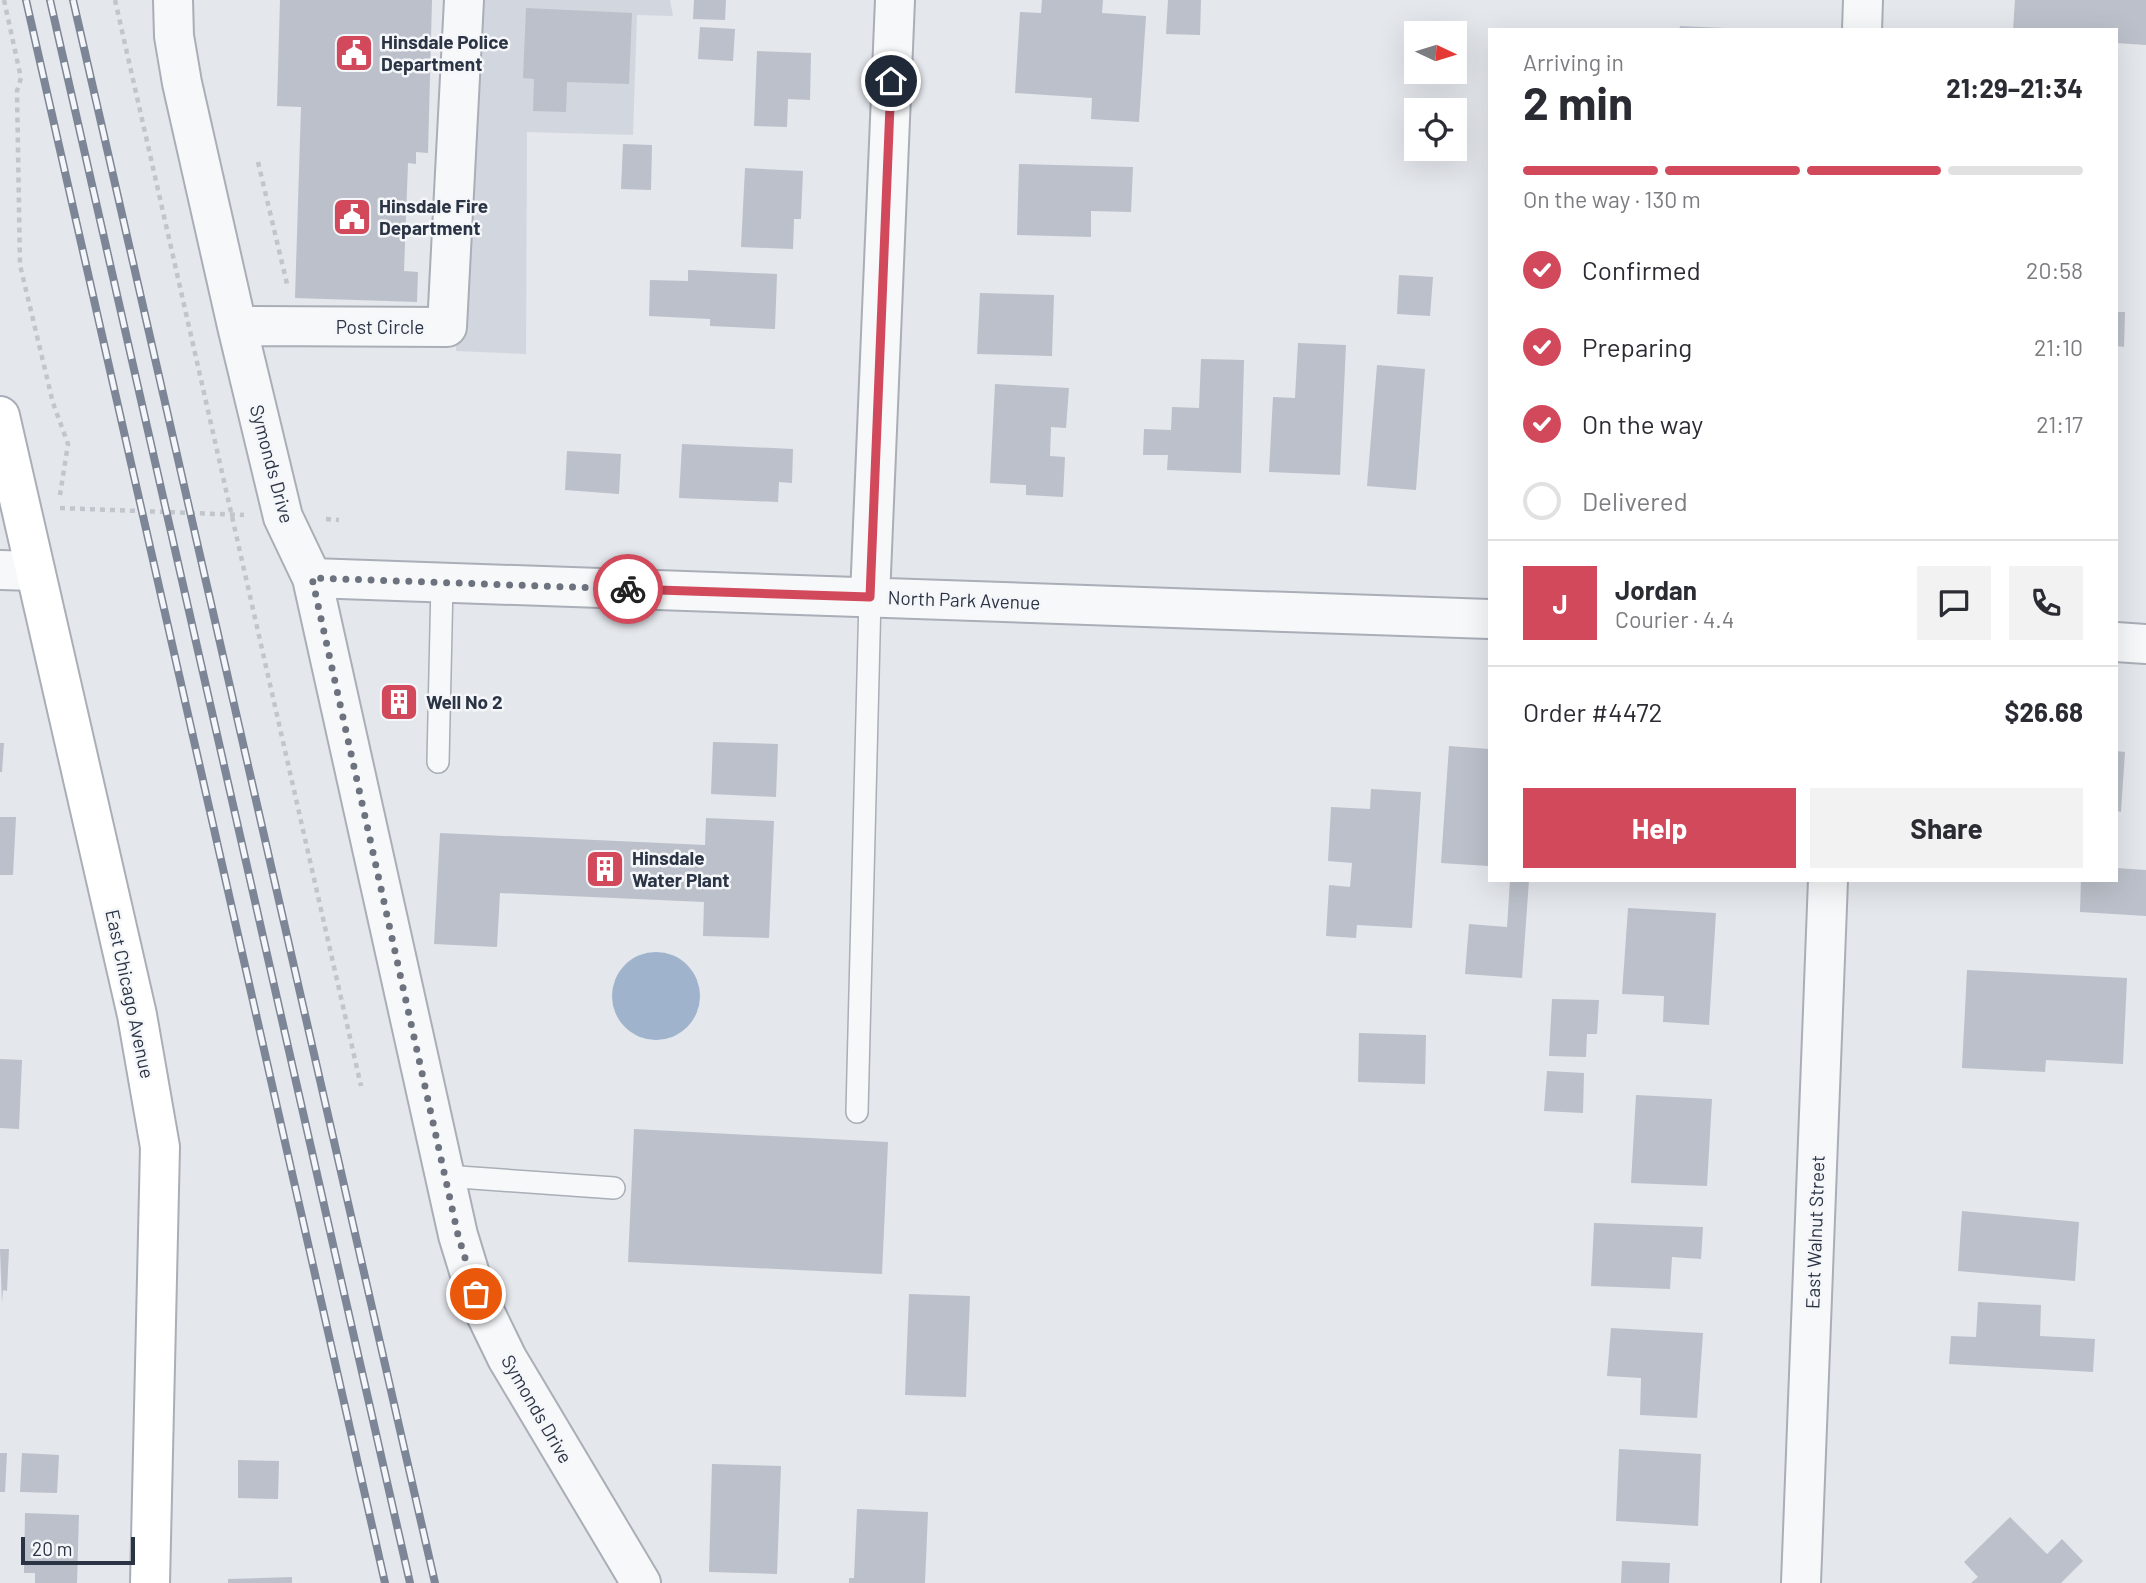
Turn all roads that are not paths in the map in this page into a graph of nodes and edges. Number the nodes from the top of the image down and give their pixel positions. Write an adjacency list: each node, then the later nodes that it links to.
1 (173, 0): 6 (street, Symonds Drive)
2 (464, 0): 6 (street, Post Circle)
3 (895, 0): 11 (street)
4 (1863, 0): 5 (street)
5 (1862, 28)
6 (237, 326): 9 (street, Symonds Drive)
7 (0, 416): 8 (main road, East Chicago Avenue)
8 (17, 570): 20 (main road, East Chicago Avenue)
9 (312, 578): 10 (street, North Park Avenue); 18 (street, Symonds Drive)
10 (442, 583): 11 (street, North Park Avenue); 15 (lane)
11 (870, 597): 12 (street, North Park Avenue); 17 (lane)
12 (1488, 620)
13 (2118, 642): 14 (street)
14 (2146, 644)
15 (438, 762)
16 (1828, 882): 22 (street, East Walnut Street)
17 (857, 1112)
18 (445, 1176): 19 (lane); 21 (street, Symonds Drive)
19 (614, 1188)
20 (150, 1583)
21 (641, 1583)
22 (1801, 1583)

